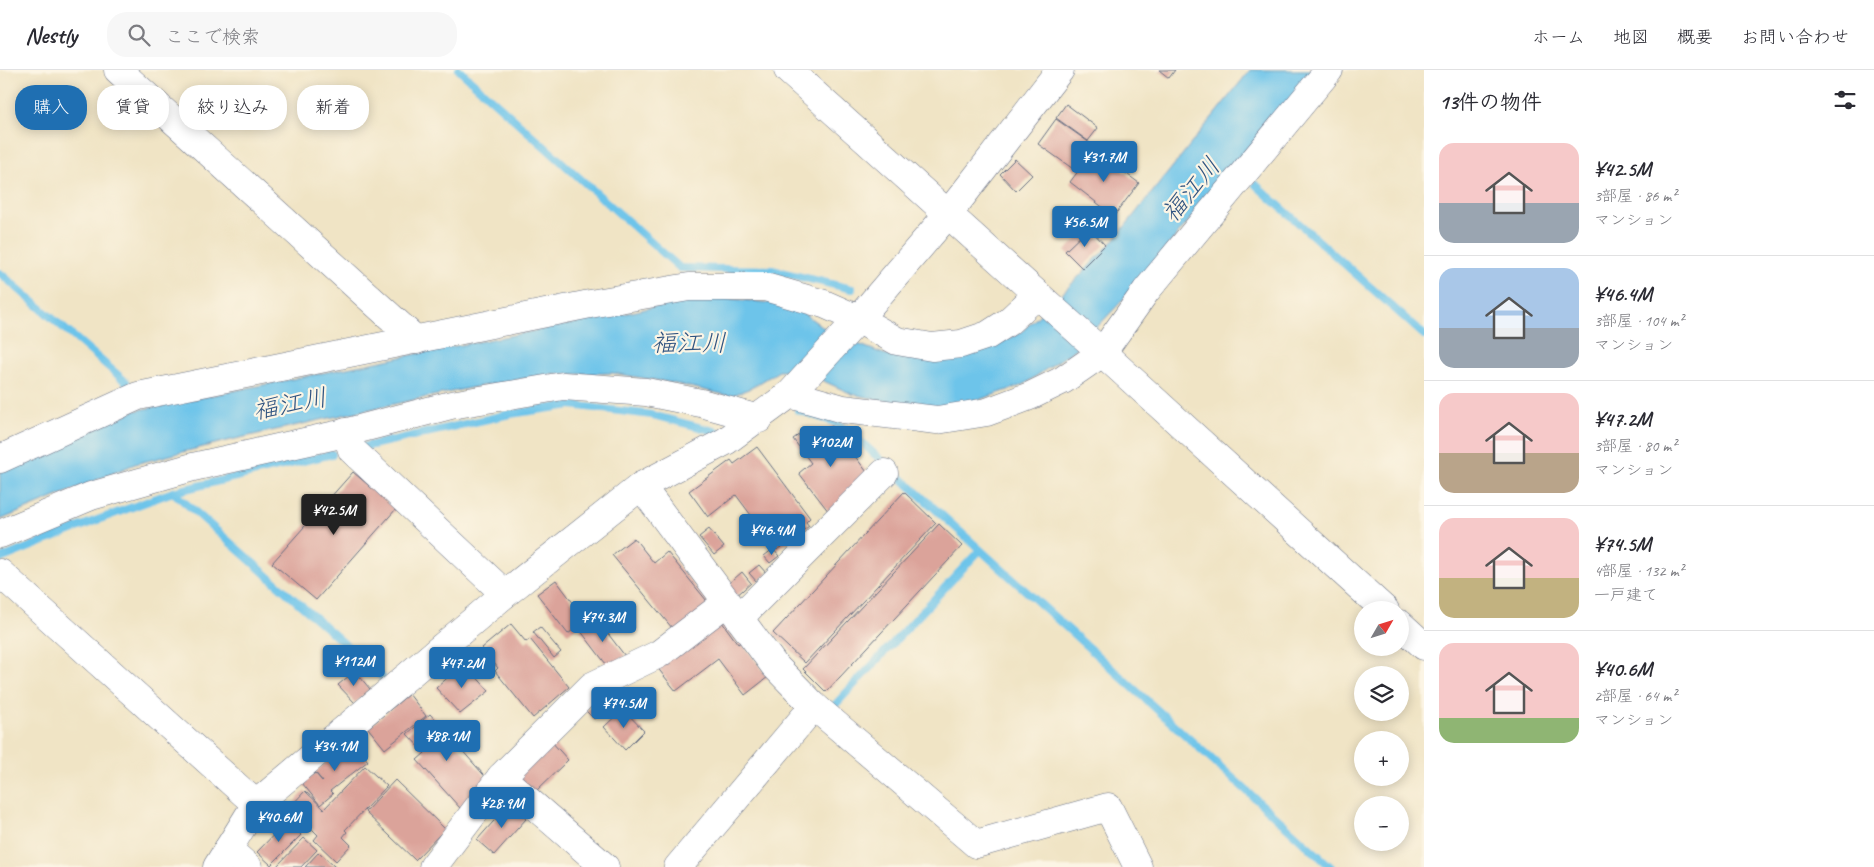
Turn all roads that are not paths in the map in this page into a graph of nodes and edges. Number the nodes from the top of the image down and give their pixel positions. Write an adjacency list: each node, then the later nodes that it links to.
1 (118, 70): 8 (street)
2 (788, 70): 5 (street)
3 (1060, 70): 5 (street)
4 (1329, 70): 9 (street)
5 (948, 214): 6 (street); 7 (street)
6 (1041, 298): 7 (street); 9 (street)
7 (856, 321): 8 (street); 10 (street)
8 (416, 340): 13 (street)
9 (1100, 350): 10 (street); 19 (street)
10 (792, 392): 11 (street)
11 (759, 419): 12 (street); 15 (street)
12 (346, 432): 16 (street); 18 (street)
13 (0, 459)
14 (884, 473): 20 (street)
15 (641, 486): 18 (street); 20 (street)
16 (0, 534)
17 (0, 574): 25 (street)
18 (505, 594): 25 (street)
19 (1374, 601)
20 (733, 610): 23 (street); 24 (street)
21 (1409, 632): 22 (street)
22 (1424, 646)
23 (814, 706): 30 (street); 31 (street)
24 (501, 778): 28 (street); 29 (street)
25 (256, 804): 26 (street)
26 (223, 858): 27 (street)
27 (248, 867)
28 (433, 867)
29 (605, 867)
30 (678, 867)
31 (1138, 867)

